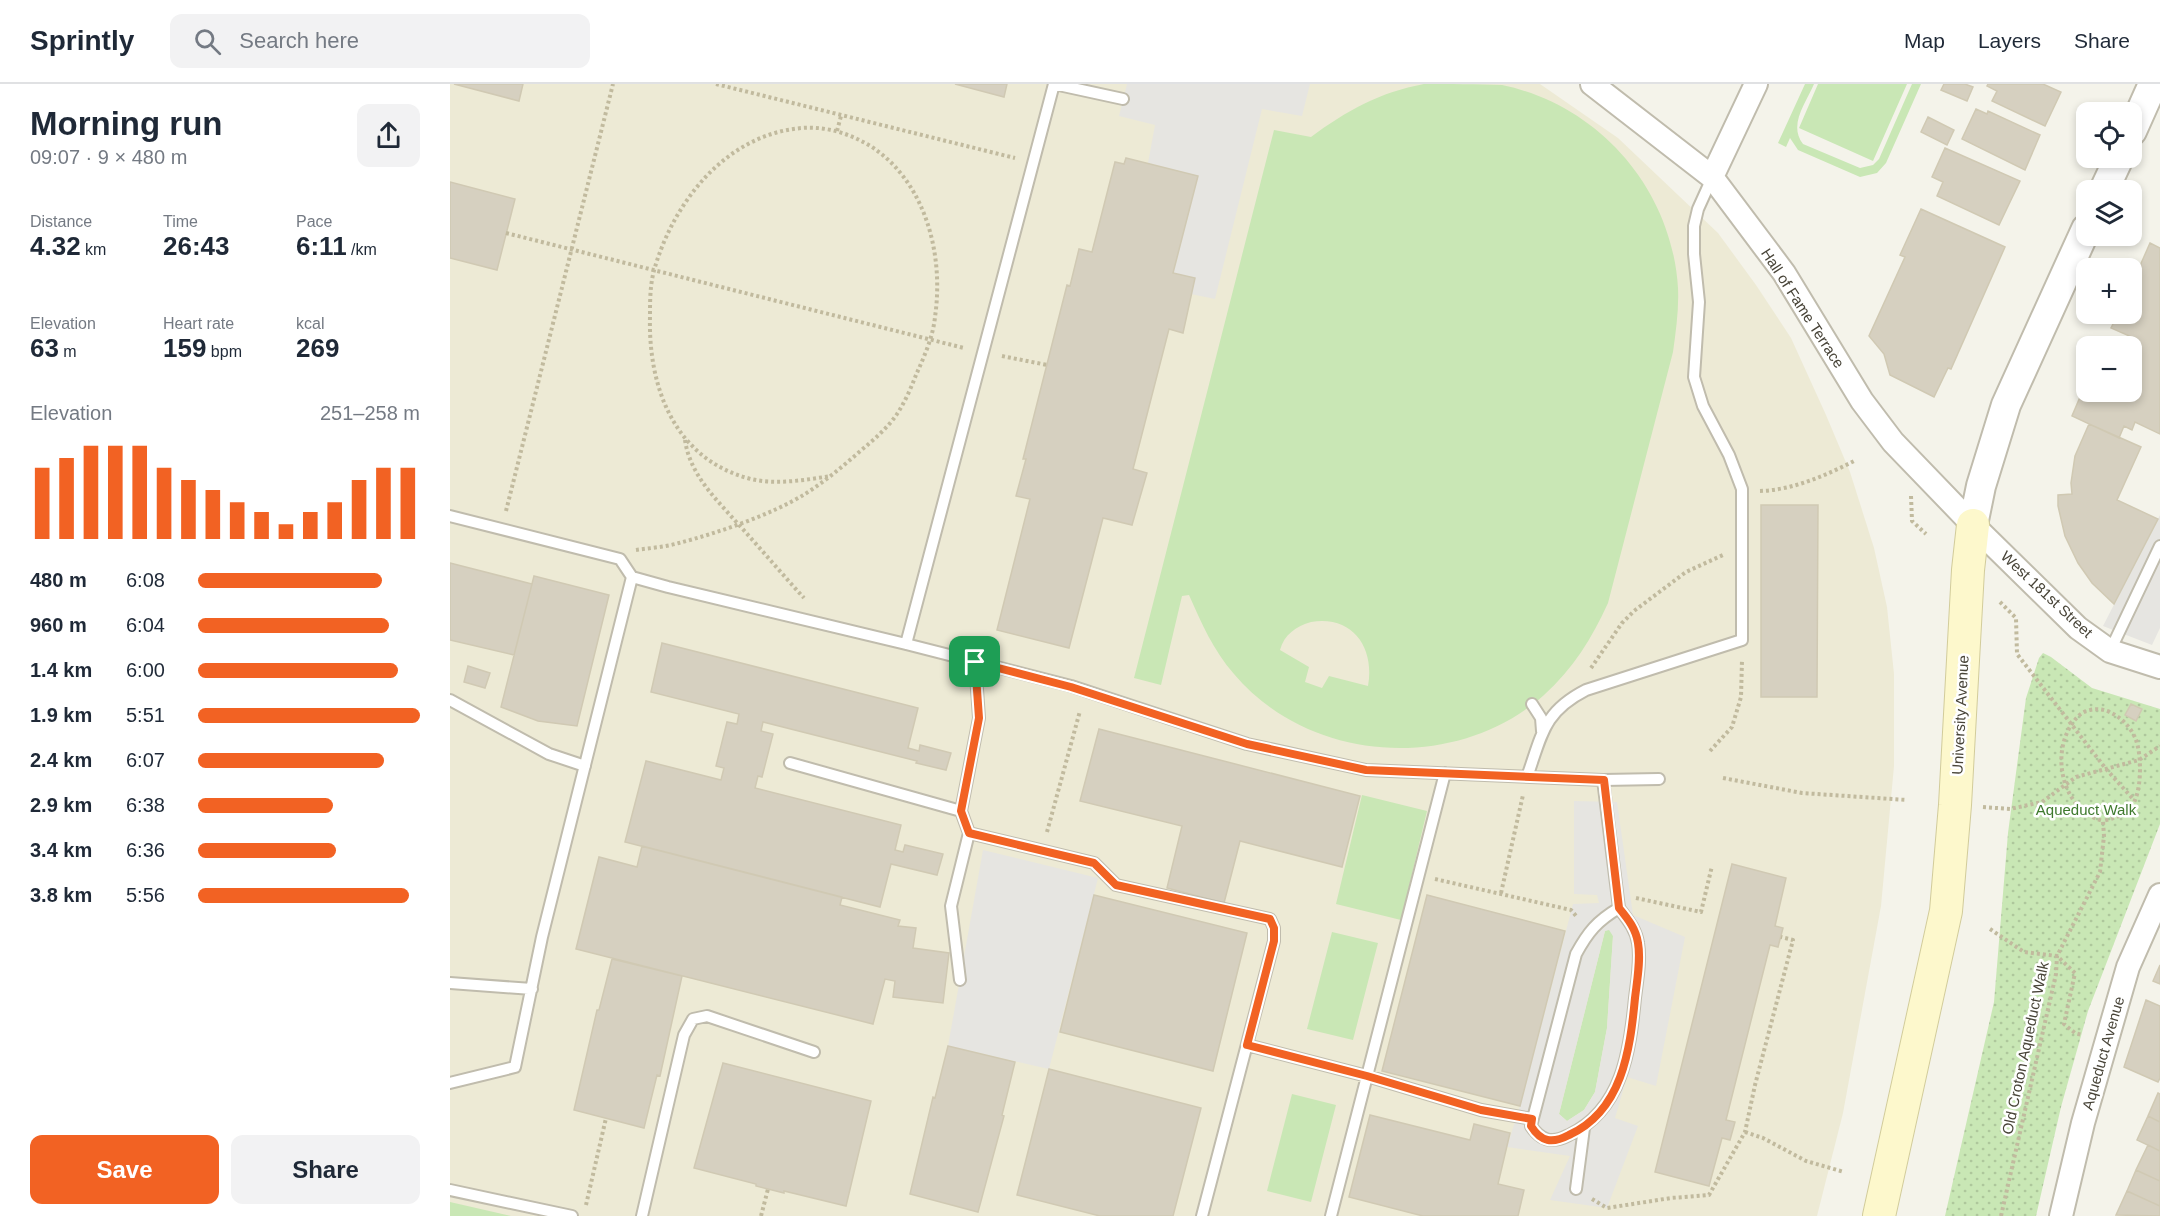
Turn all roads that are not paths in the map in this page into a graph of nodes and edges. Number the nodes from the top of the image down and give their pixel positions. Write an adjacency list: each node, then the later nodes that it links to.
1 (1592, 84): 6 (street, Hall of Fame Terrace)
2 (1756, 84): 6 (street)
3 (2153, 84): 5 (street)
4 (1123, 99): 12 (lane)
5 (2142, 108)
6 (1712, 177): 9 (street, Hall of Fame Terrace); 18 (lane)
7 (2078, 246): 9 (street, University Avenue)
8 (450, 516): 11 (lane)
9 (1973, 525): 13 (street, West 181st Street); 44 (main road, University Avenue)
10 (2160, 546): 13 (lane)
11 (632, 577): 12 (lane); 20 (lane)
12 (906, 644): 14 (lane)
13 (2110, 651): 15 (street, West 181st Street)
14 (975, 662): 21 (lane); 25 (lane)
15 (2160, 667)
16 (450, 700): 20 (lane)
17 (1532, 704): 18 (lane)
18 (1542, 731): 22 (lane)
19 (790, 763): 25 (lane)
20 (585, 766): 31 (lane)
21 (1445, 773): 22 (lane); 34 (lane)
22 (1527, 777): 24 (lane)
23 (1659, 779): 24 (lane)
24 (1604, 780): 28 (lane)
25 (961, 811): 26 (lane)
26 (969, 833): 29 (lane); 32 (lane)
27 (2160, 895): 45 (street, Aqueduct Avenue)
28 (1619, 908): 36 (lane); 37 (lane)
29 (960, 980)
30 (450, 983): 31 (lane)
31 (532, 989): 35 (lane)
32 (1247, 1045): 34 (lane); 42 (lane)
33 (814, 1052): 41 (lane)
34 (1367, 1076): 36 (lane); 43 (lane)
35 (450, 1083)
36 (1532, 1119): 37 (lane)
37 (1584, 1128): 38 (lane)
38 (1576, 1189)
39 (450, 1190): 40 (lane)
40 (572, 1216)
41 (642, 1216)
42 (1202, 1216)
43 (1331, 1216)
44 (1879, 1216)
45 (2061, 1216)

